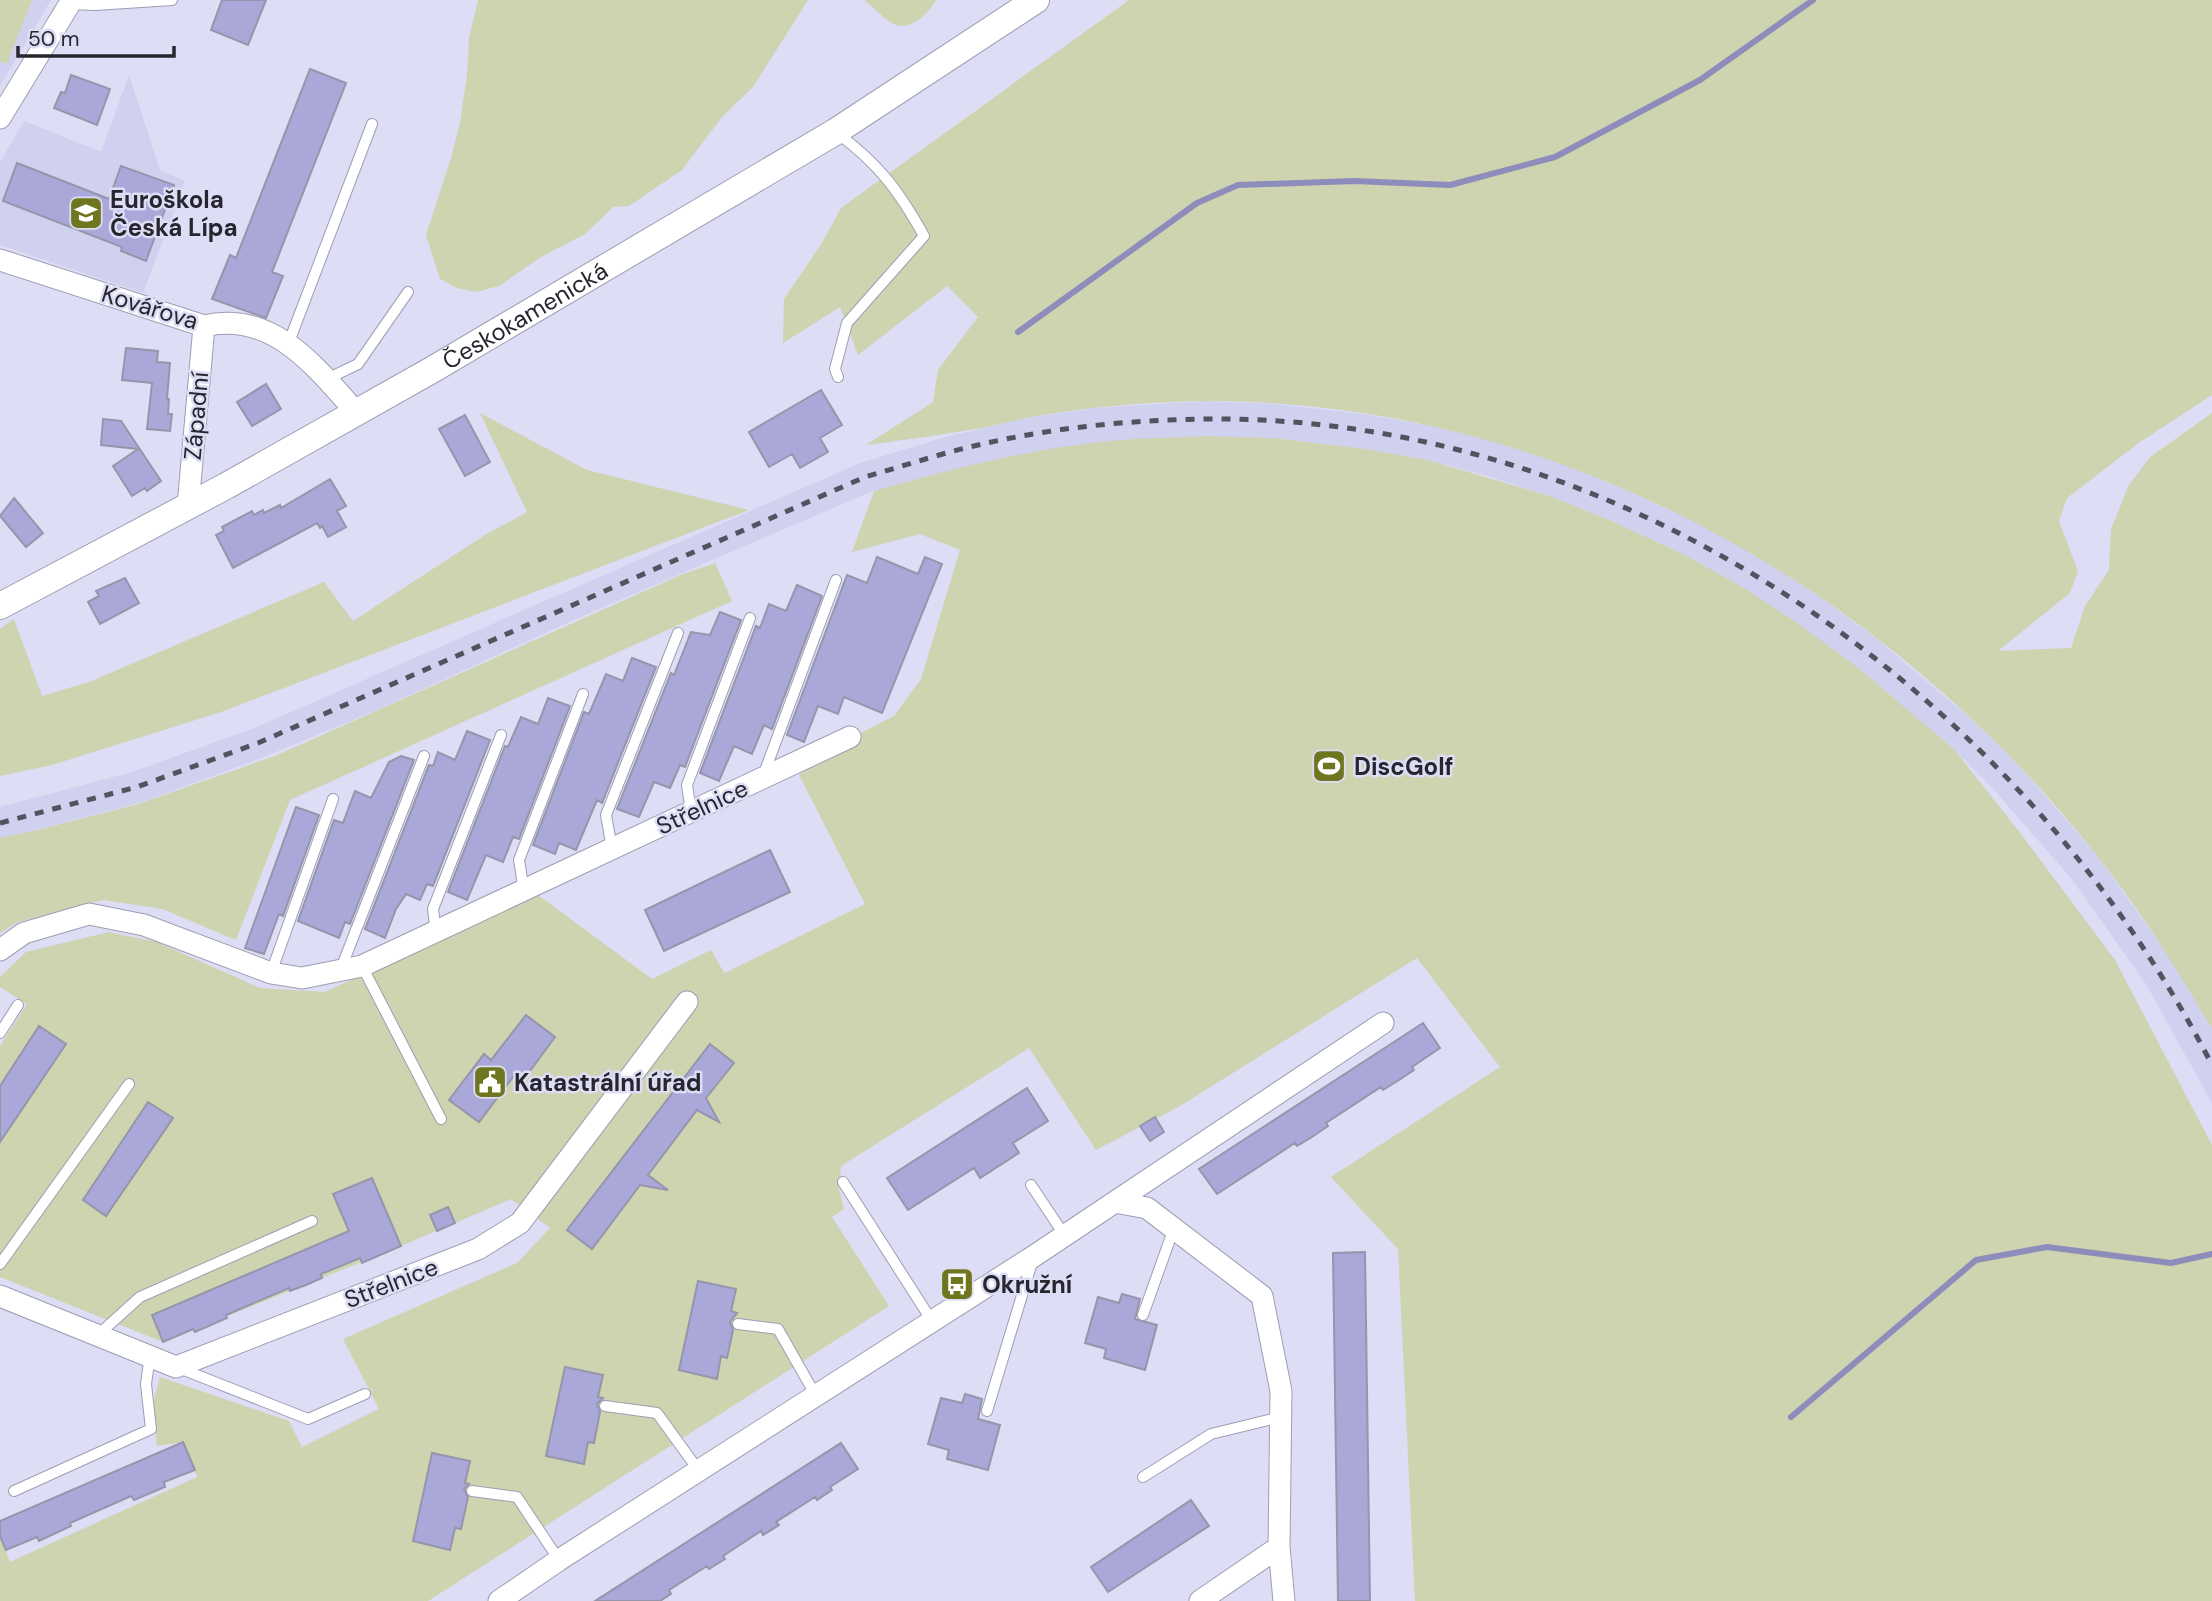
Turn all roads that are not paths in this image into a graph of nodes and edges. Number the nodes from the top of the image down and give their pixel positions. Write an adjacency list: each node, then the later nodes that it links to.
1 (172, 0): 3 (lane)
2 (1036, 0): 6 (street, Českokamenická)
3 (71, 2): 4 (street)
4 (0, 118)
5 (372, 124): 10 (lane)
6 (835, 132): 11 (lane); 13 (street, Českokamenická)
7 (0, 260): 9 (street, Kovářova)
8 (408, 292): 12 (lane)
9 (204, 326): 10 (street, Kovářova); 14 (street, Západní)
10 (289, 342): 12 (street, Kovářova)
11 (838, 377)
12 (327, 379): 13 (street, Kovářova)
13 (355, 411): 14 (street, Českokamenická)
14 (188, 506): 16 (street, Českokamenická)
15 (836, 580): 23 (lane)
16 (0, 606)
17 (750, 618): 25 (lane)
18 (678, 633): 26 (lane)
19 (583, 694): 27 (lane)
20 (500, 735): 28 (lane)
21 (850, 737): 23 (street, Střelnice)
22 (424, 757): 31 (lane)
23 (762, 778): 25 (street, Střelnice)
24 (333, 799): 32 (lane)
25 (691, 812): 26 (street, Střelnice)
26 (612, 849): 27 (street, Střelnice)
27 (524, 891): 28 (street, Střelnice)
28 (436, 933): 30 (street, Střelnice)
29 (0, 950): 32 (street, Střelnice)
30 (362, 966): 31 (street, Střelnice); 38 (lane)
31 (340, 971): 32 (street, Střelnice)
32 (271, 973)
33 (687, 1002): 53 (street, Střelnice)
34 (18, 1005): 36 (lane)
35 (1384, 1023): 41 (street)
36 (0, 1033)
37 (129, 1084): 46 (lane)
38 (441, 1119)
39 (843, 1182): 49 (lane)
40 (1031, 1185): 44 (lane)
41 (1115, 1202): 43 (street); 44 (street)
42 (312, 1220): 51 (lane)
43 (1174, 1228): 48 (lane); 58 (street)
44 (1065, 1236): 45 (street)
45 (1034, 1256): 49 (street); 57 (lane)
46 (0, 1264)
47 (0, 1296): 51 (street)
48 (1143, 1315)
49 (932, 1321): 55 (street)
50 (738, 1324): 55 (lane)
51 (99, 1334): 52 (street)
52 (150, 1355): 53 (street); 61 (lane)
53 (176, 1367): 54 (lane)
54 (365, 1394)
55 (816, 1396): 59 (street)
56 (605, 1406): 59 (lane)
57 (987, 1411)
58 (1281, 1417): 60 (lane); 63 (street)
59 (699, 1471): 64 (street)
60 (1143, 1477)
61 (14, 1491)
62 (472, 1491): 64 (lane)
63 (1279, 1547): 66 (street); 67 (street)
64 (559, 1560): 65 (street)
65 (499, 1601)
66 (1200, 1601)
67 (1284, 1601)

